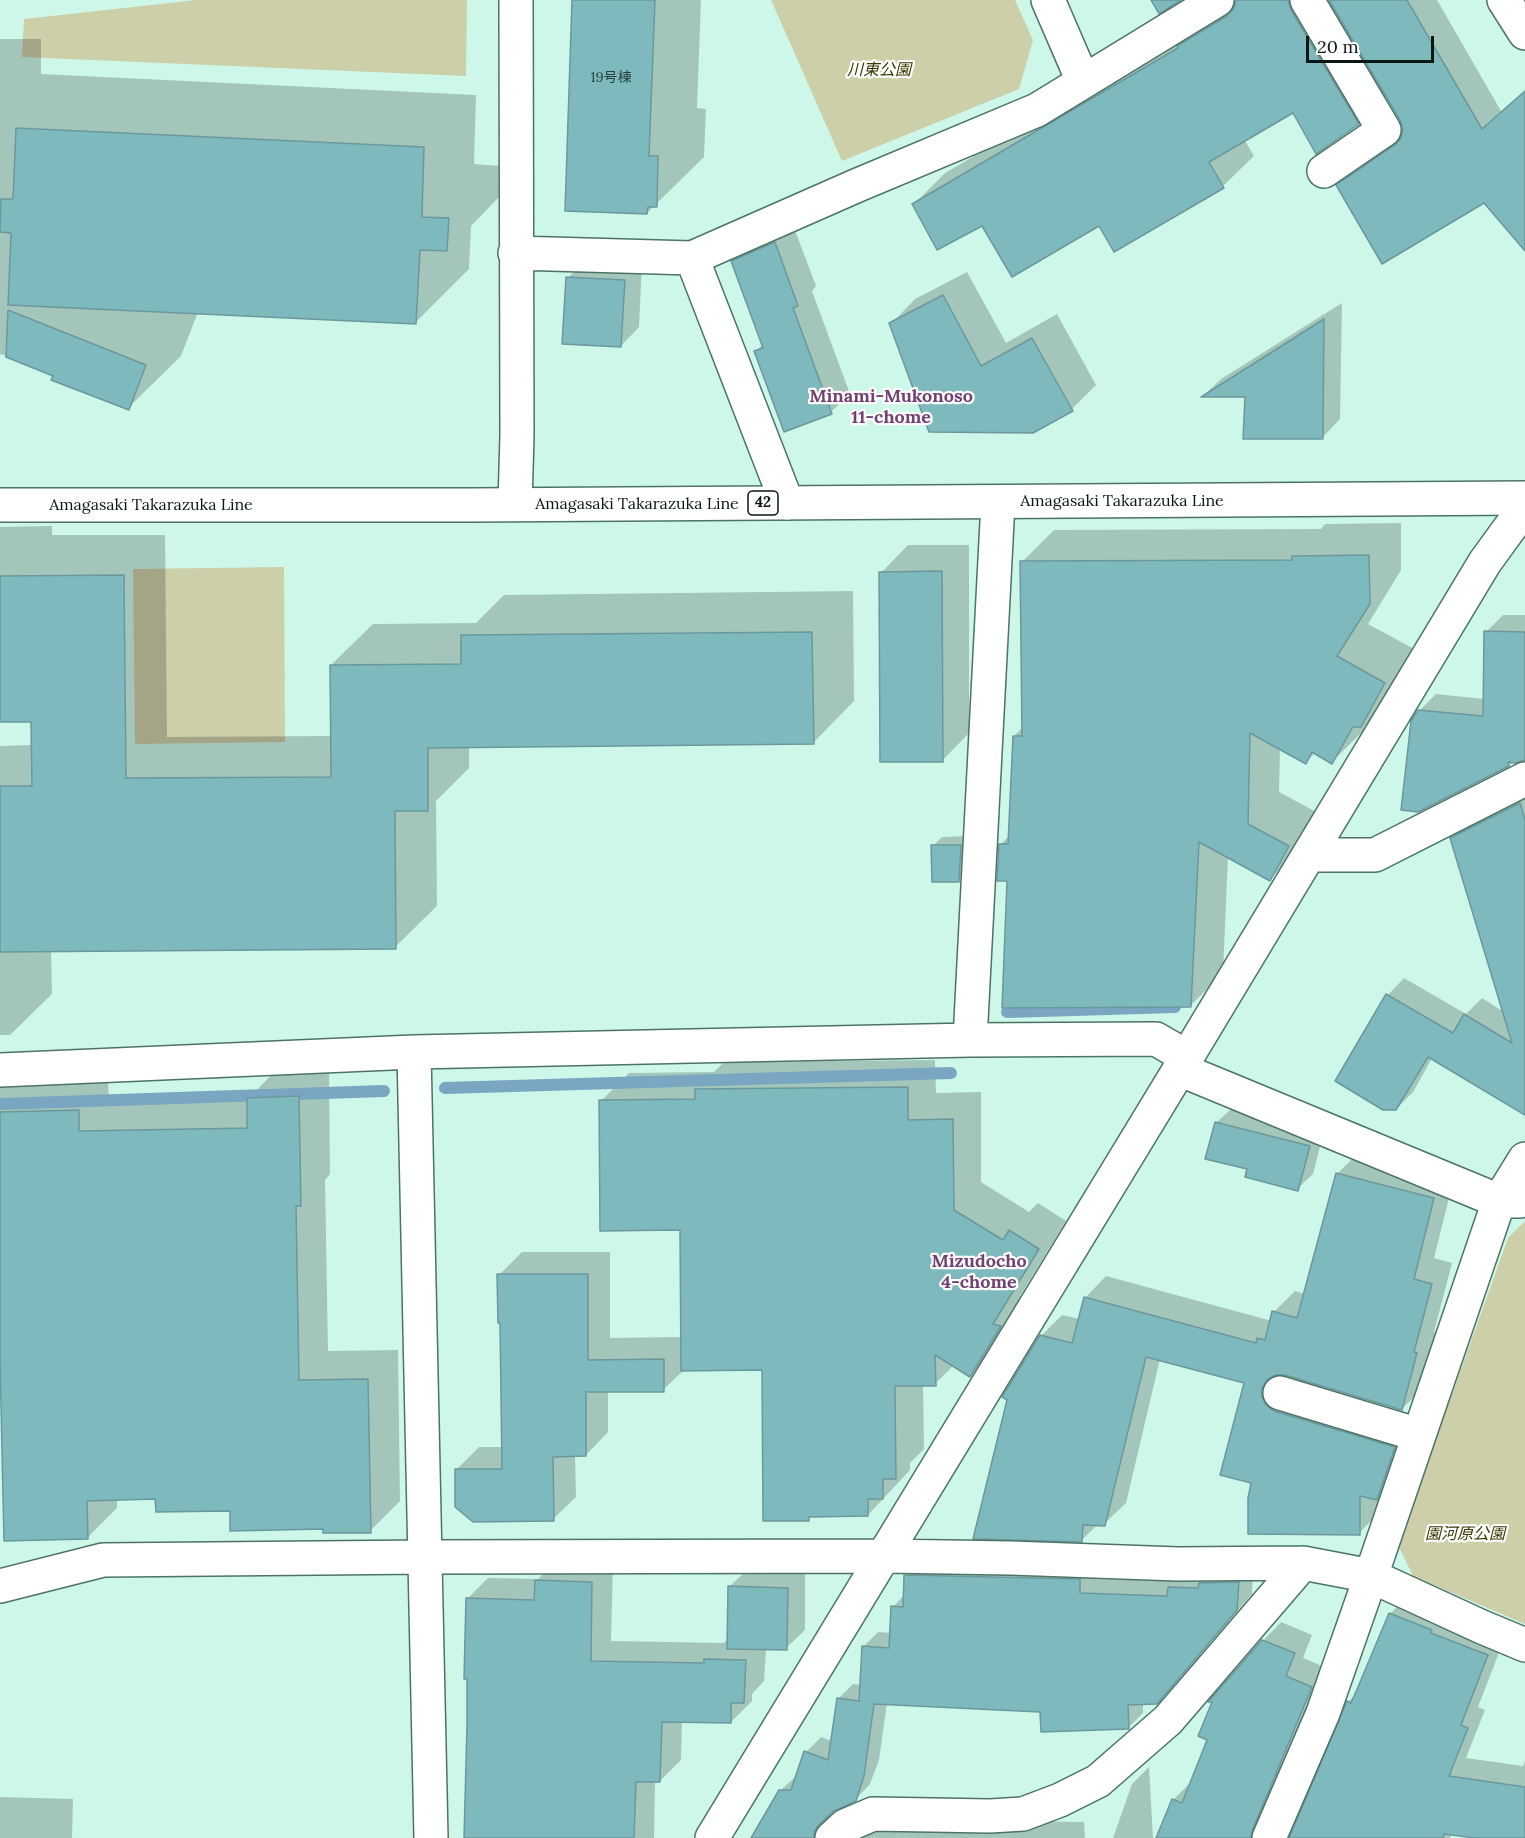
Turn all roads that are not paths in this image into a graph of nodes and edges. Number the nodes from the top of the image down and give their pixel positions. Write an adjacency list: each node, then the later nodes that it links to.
1 (516, 0): 9 (street)
2 (1048, 0): 7 (street)
3 (1217, 0): 7 (street)
4 (1307, 0): 8 (street)
5 (1504, 0): 6 (street)
6 (1525, 33)
7 (1083, 81): 10 (street)
8 (1324, 171)
9 (516, 253): 10 (street); 14 (street)
10 (692, 258): 13 (street)
11 (1525, 498): 12 (street, Amagasaki Takarazuka Line / 42)
12 (998, 502): 13 (street, Amagasaki Takarazuka Line / 42); 19 (street)
13 (787, 503): 14 (street, Amagasaki Takarazuka Line / 42)
14 (515, 504): 15 (street, Amagasaki Takarazuka Line / 42)
15 (0, 505)
16 (1525, 507): 18 (street)
17 (1525, 779): 18 (street)
18 (1309, 855): 21 (street)
19 (970, 1040): 20 (street); 21 (street)
20 (414, 1052): 22 (street); 28 (street)
21 (1183, 1063): 24 (street); 27 (street)
22 (0, 1070)
23 (1525, 1159): 24 (street)
24 (1512, 1201): 26 (street)
25 (1280, 1393): 26 (street)
26 (1419, 1435): 30 (street)
27 (883, 1556): 28 (street); 29 (street); 34 (street)
28 (426, 1557): 31 (street); 33 (street)
29 (1303, 1563): 30 (street); 35 (street)
30 (1371, 1576): 32 (street); 36 (street)
31 (0, 1586)
32 (1525, 1645)
33 (431, 1838)
34 (712, 1838)
35 (832, 1838)
36 (1269, 1838)

